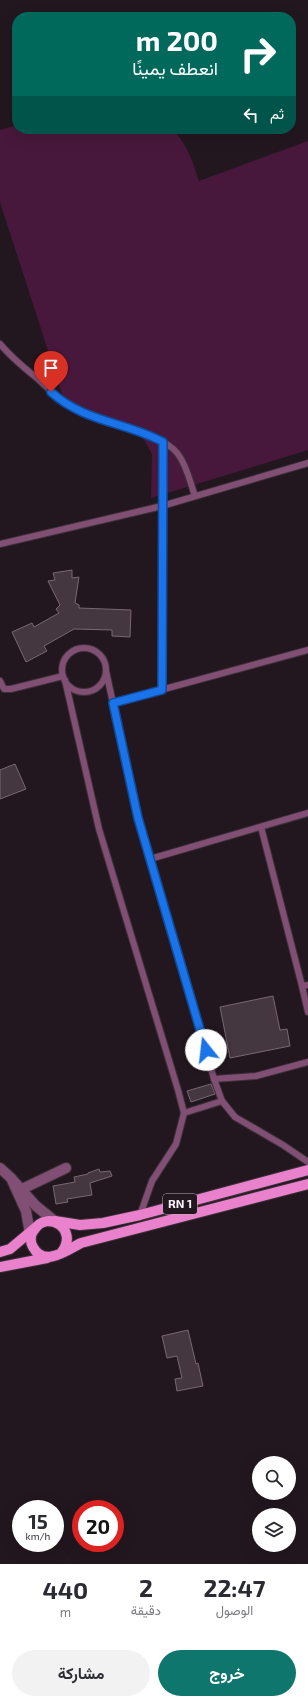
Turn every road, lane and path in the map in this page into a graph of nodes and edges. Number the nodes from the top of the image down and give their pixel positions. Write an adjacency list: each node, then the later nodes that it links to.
1 (0, 344): 2 (lane)
2 (163, 442): 4 (lane); 5 (lane)
3 (308, 463): 4 (lane)
4 (195, 496): 5 (lane)
5 (162, 506): 6 (lane); 11 (lane)
6 (0, 544)
7 (308, 650): 11 (lane)
8 (106, 671): 9 (lane); 9 (lane); 12 (lane)
9 (64, 678): 10 (lane); 21 (lane)
10 (0, 681)
11 (162, 690): 12 (lane)
12 (113, 703): 15 (lane)
13 (308, 813): 14 (lane)
14 (261, 827): 15 (lane); 16 (lane)
15 (150, 859): 19 (lane)
16 (305, 985): 17 (lane)
17 (308, 1012)
18 (308, 1062): 19 (lane)
19 (214, 1079): 20 (lane)
20 (222, 1101): 21 (lane); 22 (lane)
21 (184, 1113): 28 (lane)
22 (308, 1162)
23 (0, 1168): 27 (street)
24 (66, 1168): 27 (street)
25 (308, 1170): 28 (main road, RN 1)
26 (308, 1184): 32 (main road, RN 1)
27 (19, 1190): 29 (street); 30 (street)
28 (140, 1215): 29 (main road, RN 1)
29 (54, 1222): 30 (main road); 32 (main road)
30 (32, 1233): 31 (main road); 33 (main road)
31 (0, 1252)
32 (62, 1252): 33 (main road)
33 (51, 1258): 34 (main road)
34 (0, 1267)

